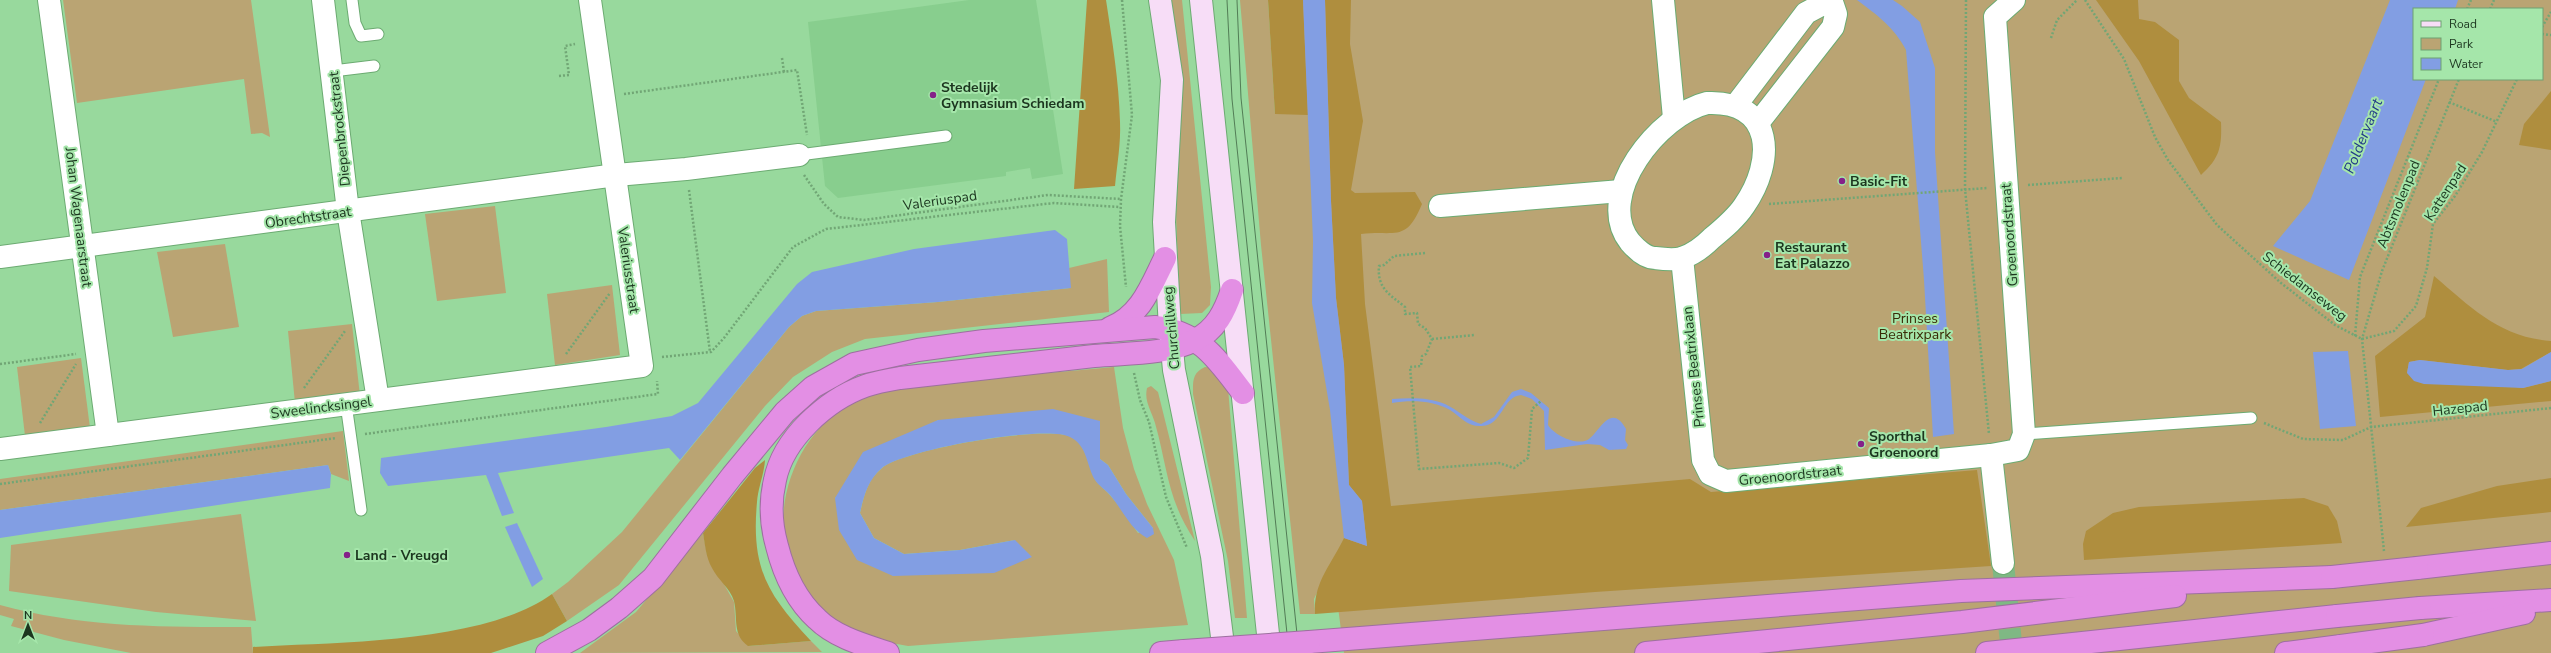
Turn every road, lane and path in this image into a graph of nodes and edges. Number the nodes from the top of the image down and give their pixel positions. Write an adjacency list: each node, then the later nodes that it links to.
1 (49, 0): 47 (street, Johan Wagenaarstraat)
2 (323, 0): 21 (street, Diepenbrockstraat)
3 (352, 0): 16 (lane)
4 (590, 0): 18 (street, Valeriusstraat)
5 (1122, 0): 41 (path)
6 (1160, 0): 50 (main road, Churchillweg)
7 (1201, 0): 53 (main road)
8 (1663, 0): 30 (street)
9 (1966, 0): 39 (path)
10 (2014, 0): 38 (street, Groenoordstraat)
11 (2077, 0): 17 (path)
12 (2085, 0): 58 (path, Schiedamseweg)
13 (1835, 2): 29 (street); 32 (street)
14 (2551, 12): 15 (path)
15 (2543, 26)
16 (378, 34)
17 (2051, 38)
18 (596, 42): 23 (path); 27 (street, Valeriusstraat)
19 (782, 58): 22 (path)
20 (374, 66): 21 (lane)
21 (332, 71): 45 (street, Diepenbrockstraat)
22 (784, 72): 27 (path); 34 (path, Valeriuspad)
23 (559, 76)
24 (2439, 80): 58 (path)
25 (2459, 80): 28 (path, Abtsmolenpad)
26 (2517, 80): 31 (path, Kattenpad)
27 (604, 97): 36 (street, Valeriusstraat)
28 (2449, 102): 31 (path); 61 (path, Abtsmolenpad)
29 (1736, 105): 30 (street); 32 (street)
30 (1674, 118): 40 (street)
31 (2497, 122): 61 (path, Kattenpad)
32 (1758, 123): 43 (street)
33 (946, 136): 34 (lane)
34 (804, 154): 35 (street); 41 (path, Valeriuspad)
35 (686, 169): 36 (street); 63 (path)
36 (616, 174): 45 (street, Obrechtstraat); 52 (street, Valeriusstraat)
37 (2122, 178): 38 (path)
38 (2006, 187): 39 (path); 79 (street, Groenoordstraat)
39 (1965, 189): 43 (path); 82 (path)
40 (1621, 191): 42 (street); 51 (street)
41 (1120, 199): 44 (path)
42 (1440, 206)
43 (1744, 206): 51 (street)
44 (1120, 207): 46 (path); 55 (path)
45 (348, 211): 47 (street, Obrechtstraat); 54 (street, Diepenbrockstraat)
46 (826, 230)
47 (83, 247): 49 (street, Obrechtstraat); 78 (street, Johan Wagenaarstraat)
48 (1426, 253): 60 (path)
49 (0, 257)
50 (1165, 258): 55 (highway); 59 (main road, Churchillweg)
51 (1682, 258): 83 (street, Prinses Beatrixlaan)
52 (629, 267): 68 (street, Valeriusstraat); 69 (path)
53 (1232, 290): 62 (highway); 70 (main road)
54 (362, 308): 71 (street, Diepenbrockstraat); 75 (path)
55 (1130, 318): 56 (highway)
56 (1109, 329): 59 (highway); 92 (highway)
57 (1475, 335): 60 (path)
58 (2355, 336): 61 (path, Schiedamseweg)
59 (1171, 338): 62 (highway); 64 (highway); 95 (main road, Churchillweg)
60 (1432, 339): 72 (path)
61 (2362, 339): 77 (path)
62 (1196, 340): 70 (highway)
63 (710, 352)
64 (1133, 352): 86 (path); 93 (highway)
65 (83, 353): 67 (path)
66 (79, 360): 80 (path)
67 (0, 364)
68 (642, 366): 69 (street, Sweelincksingel)
69 (550, 377): 71 (street, Sweelincksingel)
70 (1243, 393): 96 (main road)
71 (378, 400): 73 (street, Sweelincksingel)
72 (1541, 401)
73 (346, 404): 75 (street, Sweelincksingel); 84 (lane)
74 (2551, 408): 77 (path, Hazepad)
75 (286, 412): 78 (street, Sweelincksingel)
76 (2251, 418): 77 (path, Hazepad); 79 (lane)
77 (2371, 427): 87 (path)
78 (108, 434): 80 (street, Sweelincksingel)
79 (2024, 434): 82 (street, Groenoordstraat)
80 (26, 445): 81 (street, Sweelincksingel)
81 (0, 448)
82 (1991, 455): 83 (street, Groenoordstraat); 88 (street)
83 (1710, 474)
84 (361, 510)
85 (2551, 553): 89 (highway, bridge)
86 (1189, 555)
87 (2385, 559)
88 (2003, 563)
89 (2328, 577): 94 (highway, bridge); 97 (highway)
90 (2551, 600): 98 (highway, bridge)
91 (2551, 607): 99 (highway, bridge)
92 (547, 653)
93 (888, 653)
94 (1161, 653)
95 (1224, 653)
96 (1270, 653)
97 (1646, 653)
98 (1987, 653)
99 (2286, 653)

